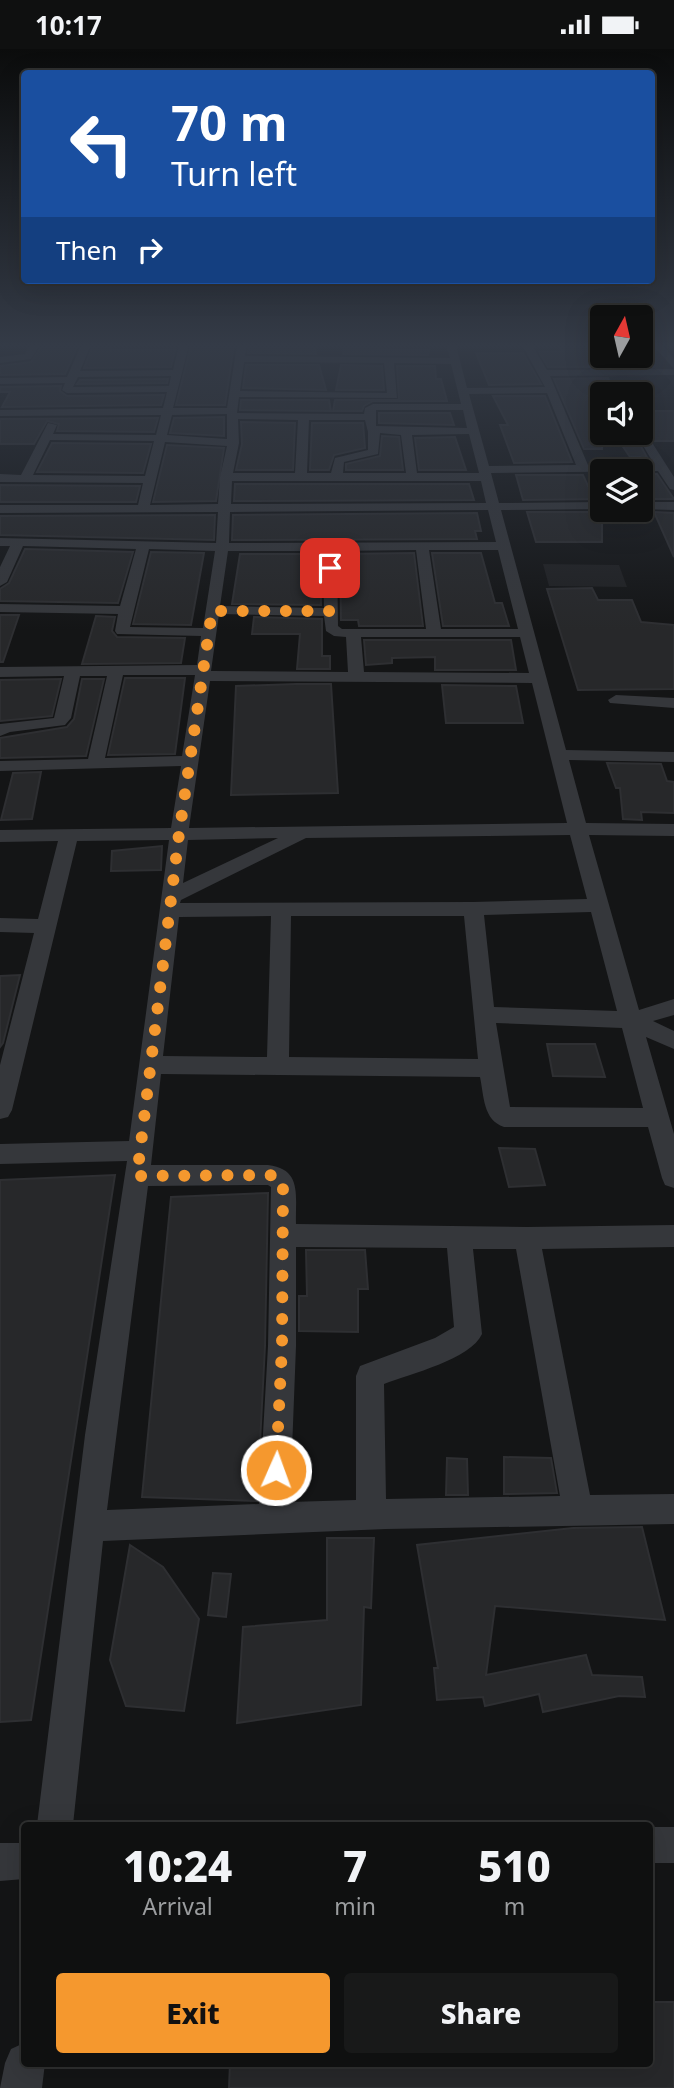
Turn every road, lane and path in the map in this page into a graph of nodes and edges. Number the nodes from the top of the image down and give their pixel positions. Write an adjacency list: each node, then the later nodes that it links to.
1 (44, 440): 18 (street)
2 (160, 440): 19 (street)
3 (192, 440): 9 (street)
4 (303, 440): 15 (street)
5 (374, 440): 21 (street)
6 (407, 440): 16 (street)
7 (476, 440): 13 (street)
8 (572, 440): 12 (street)
9 (233, 443): 14 (street)
10 (649, 445): 11 (street)
11 (663, 467): 12 (street); 20 (street)
12 (584, 469): 13 (street)
13 (485, 474): 16 (street); 25 (street)
14 (226, 477): 15 (street); 27 (street)
15 (301, 477): 21 (street)
16 (412, 477): 21 (street)
17 (0, 478): 18 (street)
18 (25, 478): 19 (street)
19 (150, 480): 26 (street)
20 (674, 486)
21 (346, 489): 25 (street); 27 (street)
22 (590, 506): 25 (street)
23 (653, 506): 24 (street)
24 (674, 506)
25 (494, 507): 33 (street)
26 (143, 508): 27 (street); 28 (street)
27 (223, 508): 34 (street)
28 (0, 509)
29 (0, 542): 30 (street)
30 (18, 543): 31 (street); 36 (street)
31 (144, 545): 34 (street); 38 (street)
32 (422, 546): 33 (street); 35 (street); 42 (street)
33 (504, 546): 43 (street)
34 (222, 547): 35 (street); 40 (street)
35 (330, 547): 39 (street)
36 (0, 582)
37 (0, 608): 38 (street)
38 (126, 610): 40 (street)
39 (331, 611): 40 (street); 41 (street)
40 (211, 622): 47 (street)
41 (354, 633): 42 (street); 48 (street)
42 (434, 633): 43 (street)
43 (528, 633): 49 (street)
44 (0, 671): 45 (street)
45 (73, 671): 46 (street); 52 (street)
46 (116, 671): 47 (street); 56 (street)
47 (203, 673): 48 (street); 55 (street)
48 (356, 675): 49 (street)
49 (539, 678): 53 (street)
50 (615, 700): 51 (street)
51 (674, 703)
52 (0, 731)
53 (558, 755): 54 (street); 58 (street)
54 (674, 757)
55 (190, 761): 56 (street); 61 (street)
56 (96, 764): 57 (street)
57 (0, 766)
58 (578, 829): 59 (street); 60 (street); 65 (street)
59 (674, 830)
60 (304, 833): 61 (street); 64 (street)
61 (179, 834): 62 (street); 64 (street)
62 (69, 835): 63 (street); 69 (street)
63 (0, 836)
64 (171, 903): 66 (street); 75 (street)
65 (599, 905): 67 (street); 72 (street)
66 (281, 909): 67 (street); 76 (street)
67 (473, 909): 71 (street)
68 (0, 925): 69 (street)
69 (46, 926): 74 (street)
70 (674, 1007): 72 (street)
71 (485, 1016): 72 (street); 77 (street)
72 (631, 1020): 73 (street); 79 (street)
73 (674, 1041)
74 (8, 1046): 78 (street)
75 (150, 1065): 76 (street); 81 (street)
76 (278, 1066): 77 (street)
77 (490, 1068): 79 (street)
78 (0, 1110)
79 (658, 1118): 82 (street)
80 (0, 1154): 81 (street)
81 (138, 1163): 83 (street); 91 (street)
82 (674, 1178)
83 (284, 1235): 85 (street); 90 (street)
84 (674, 1236): 86 (street)
85 (459, 1237): 86 (street); 89 (street)
86 (527, 1238): 88 (street)
87 (674, 1509): 88 (street)
88 (578, 1511): 89 (street)
89 (371, 1515): 90 (street)
90 (274, 1520): 91 (street)
91 (89, 1526): 92 (street)
92 (55, 1822)
93 (653, 1845): 94 (street)
94 (674, 1845)
95 (21, 1861): 96 (street)
96 (0, 1862)
97 (25, 2067): 98 (street)
98 (22, 2088)

